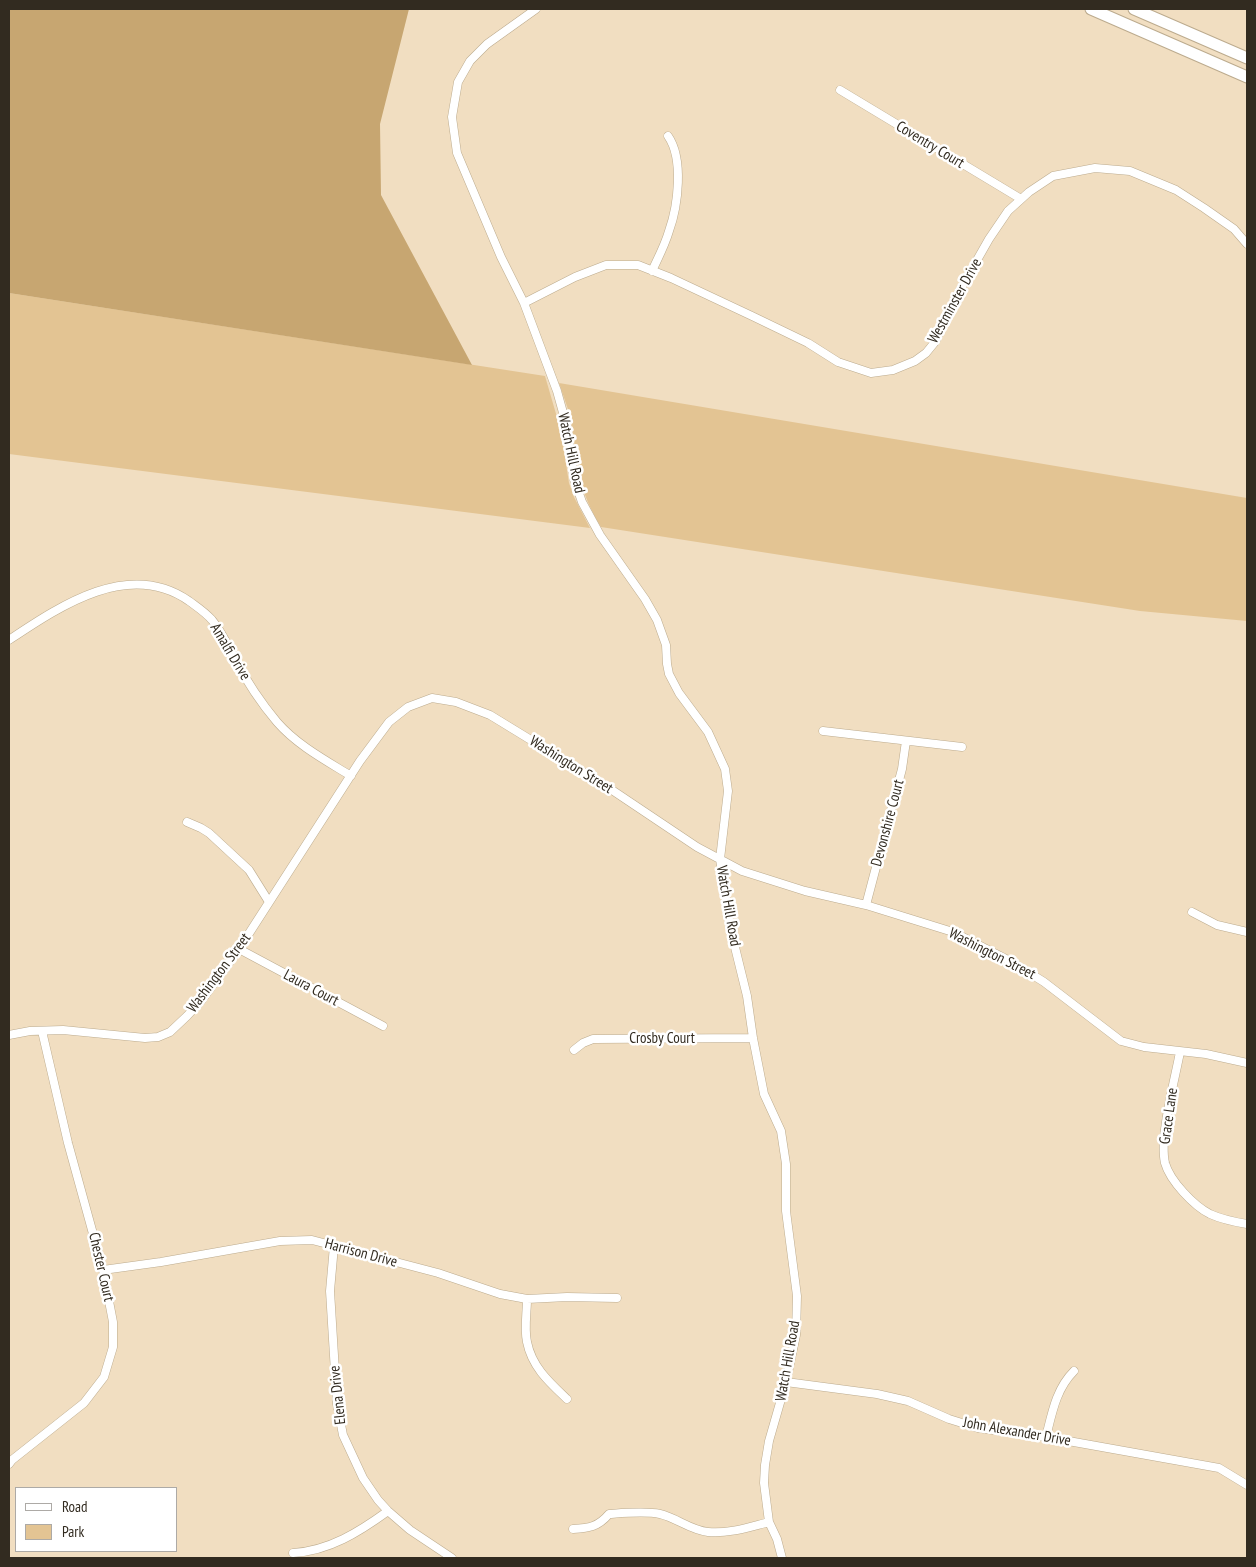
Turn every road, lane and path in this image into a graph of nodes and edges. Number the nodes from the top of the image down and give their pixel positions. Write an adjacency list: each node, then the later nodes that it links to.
1 (536, 9): 11 (street, Watch Hill Road)
2 (1091, 9): 5 (highway)
3 (1134, 9): 4 (highway)
4 (1247, 58)
5 (1247, 77)
6 (840, 90): 8 (street, Coventry Court)
7 (668, 136): 10 (street)
8 (1021, 199): 9 (street, Westminster Drive); 10 (street, Westminster Drive)
9 (1247, 244)
10 (652, 271): 11 (street, Westminster Drive)
11 (524, 303): 18 (street, Watch Hill Road)
12 (9, 640): 16 (street, Amalfi Drive)
13 (823, 731): 14 (street)
14 (906, 740): 15 (street); 20 (street, Devonshire Court)
15 (962, 747)
16 (351, 776): 18 (street, Washington Street); 19 (street, Washington Street)
17 (187, 822): 19 (street)
18 (720, 859): 20 (street, Washington Street); 27 (street, Watch Hill Road)
19 (269, 902): 23 (street, Washington Street)
20 (866, 905): 29 (street, Washington Street)
21 (1192, 912): 22 (street)
22 (1247, 932)
23 (239, 949): 24 (street, Laura Court); 25 (street, Washington Street)
24 (383, 1026)
25 (42, 1030): 26 (street, Washington Street); 33 (street, Chester Court)
26 (9, 1035)
27 (753, 1038): 28 (street, Crosby Court); 37 (street, Watch Hill Road)
28 (574, 1050)
29 (1180, 1052): 30 (street, Washington Street); 31 (street, Grace Lane)
30 (1247, 1063)
31 (1247, 1224)
32 (334, 1246): 33 (street, Harrison Drive); 35 (street, Harrison Drive); 42 (street, Elena Drive)
33 (103, 1270): 40 (street, Chester Court)
34 (617, 1298): 35 (street, Harrison Drive)
35 (527, 1299): 38 (street)
36 (1074, 1371): 39 (street)
37 (786, 1382): 39 (street, John Alexander Drive); 43 (street, Watch Hill Road)
38 (567, 1399)
39 (1046, 1437): 41 (street, John Alexander Drive)
40 (9, 1464)
41 (1247, 1484)
42 (388, 1511): 45 (street); 46 (street, Elena Drive)
43 (769, 1522): 44 (street); 47 (street, Watch Hill Road)
44 (573, 1529)
45 (292, 1553)
46 (452, 1558)
47 (782, 1558)

